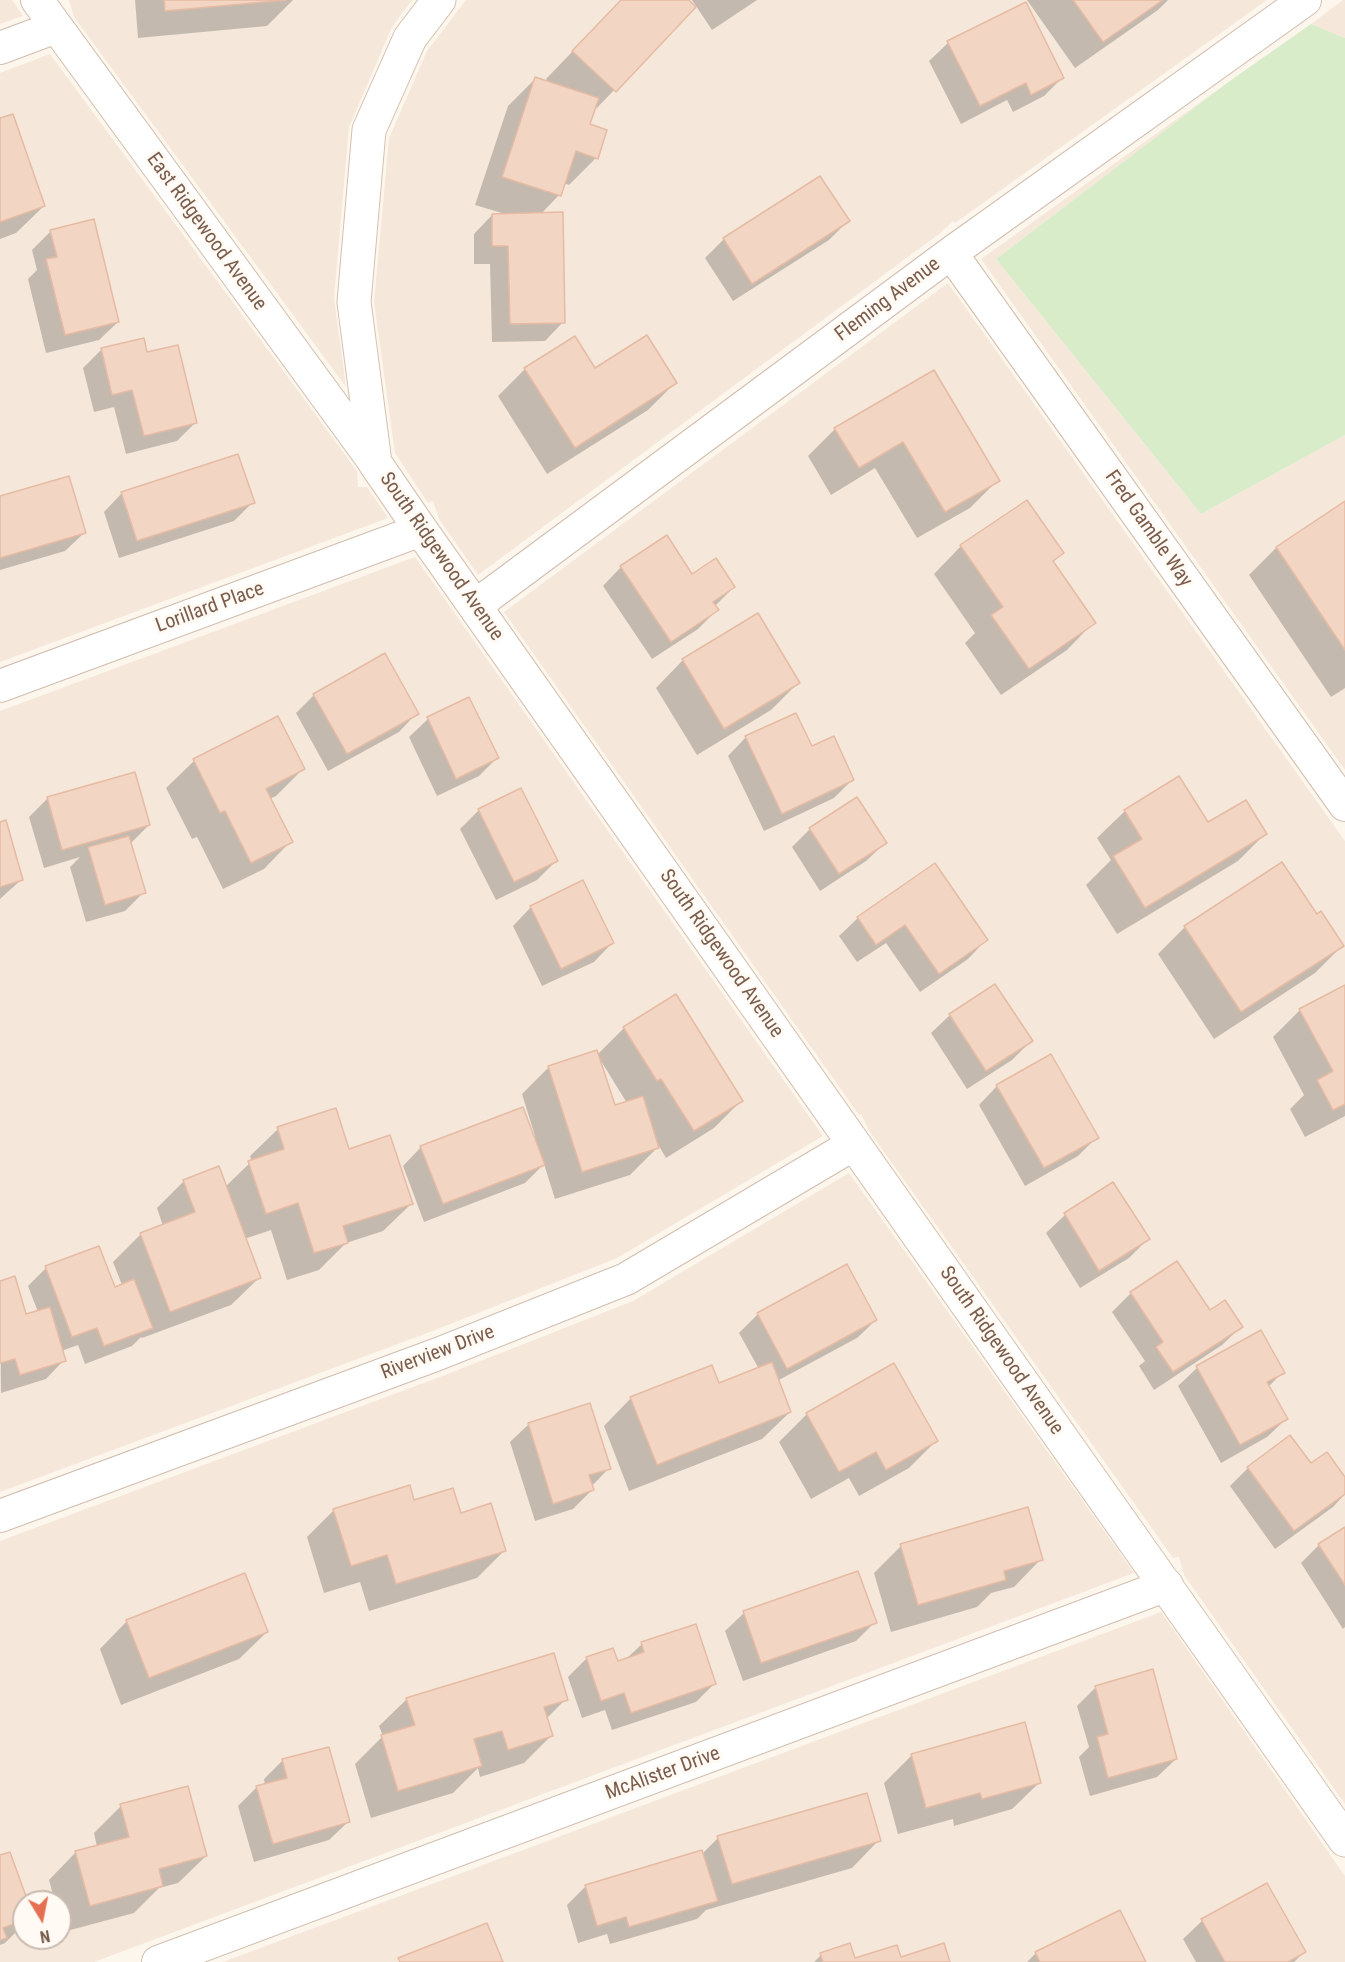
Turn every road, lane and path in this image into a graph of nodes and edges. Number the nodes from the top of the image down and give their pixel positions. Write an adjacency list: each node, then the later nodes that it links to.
1 (37, 0): 4 (street, East Ridgewood Avenue)
2 (439, 0): 7 (street, South Ridgewood Avenue)
3 (1305, 0): 6 (street, Fleming Avenue)
4 (56, 27): 5 (street); 7 (street, East Ridgewood Avenue)
5 (0, 48)
6 (951, 253): 9 (street, Fleming Avenue); 11 (street, Fred Gamble Way)
7 (375, 463): 8 (street, South Ridgewood Avenue)
8 (421, 530): 9 (street, South Ridgewood Avenue); 10 (street, Lorillard Place)
9 (475, 606): 12 (street, South Ridgewood Avenue)
10 (0, 687)
11 (1345, 805)
12 (854, 1144): 13 (street, Riverview Drive); 14 (street, South Ridgewood Avenue)
13 (0, 1516)
14 (1167, 1586): 15 (street, South Ridgewood Avenue); 16 (street, McAlister Drive)
15 (1345, 1840)
16 (158, 1962)

